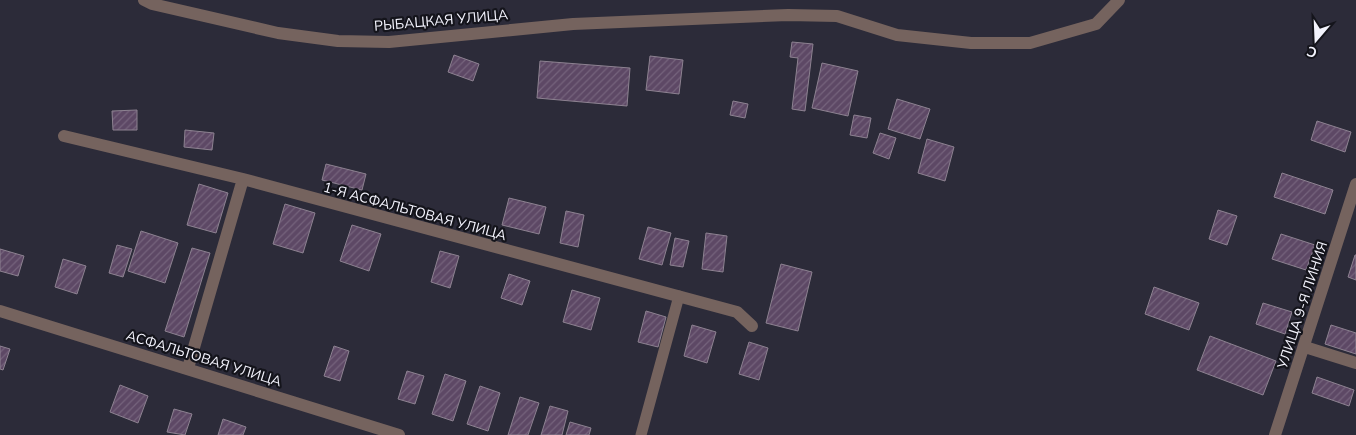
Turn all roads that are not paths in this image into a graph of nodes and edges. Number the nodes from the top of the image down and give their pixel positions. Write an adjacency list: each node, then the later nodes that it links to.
1 (144, 0): 2 (street, РЫБАЦКАЯ УЛИЦА)
2 (1118, 0)
3 (64, 136): 4 (street, 1-Я АСФАЛЬТОВАЯ УЛИЦА)
4 (243, 179): 6 (street, 1-Я АСФАЛЬТОВАЯ УЛИЦА); 11 (street)
5 (1356, 184): 9 (street, УЛИЦА 9-Я ЛИНИЯ)
6 (679, 296): 8 (street, 1-Я АСФАЛЬТОВАЯ УЛИЦА); 13 (lane)
7 (0, 311): 11 (street, АСФАЛЬТОВАЯ УЛИЦА)
8 (752, 326)
9 (1305, 347): 10 (street); 14 (street, УЛИЦА 9-Я ЛИНИЯ)
10 (1356, 363)
11 (188, 368): 12 (street, АСФАЛЬТОВАЯ УЛИЦА)
12 (399, 435)
13 (641, 435)
14 (1275, 435)

